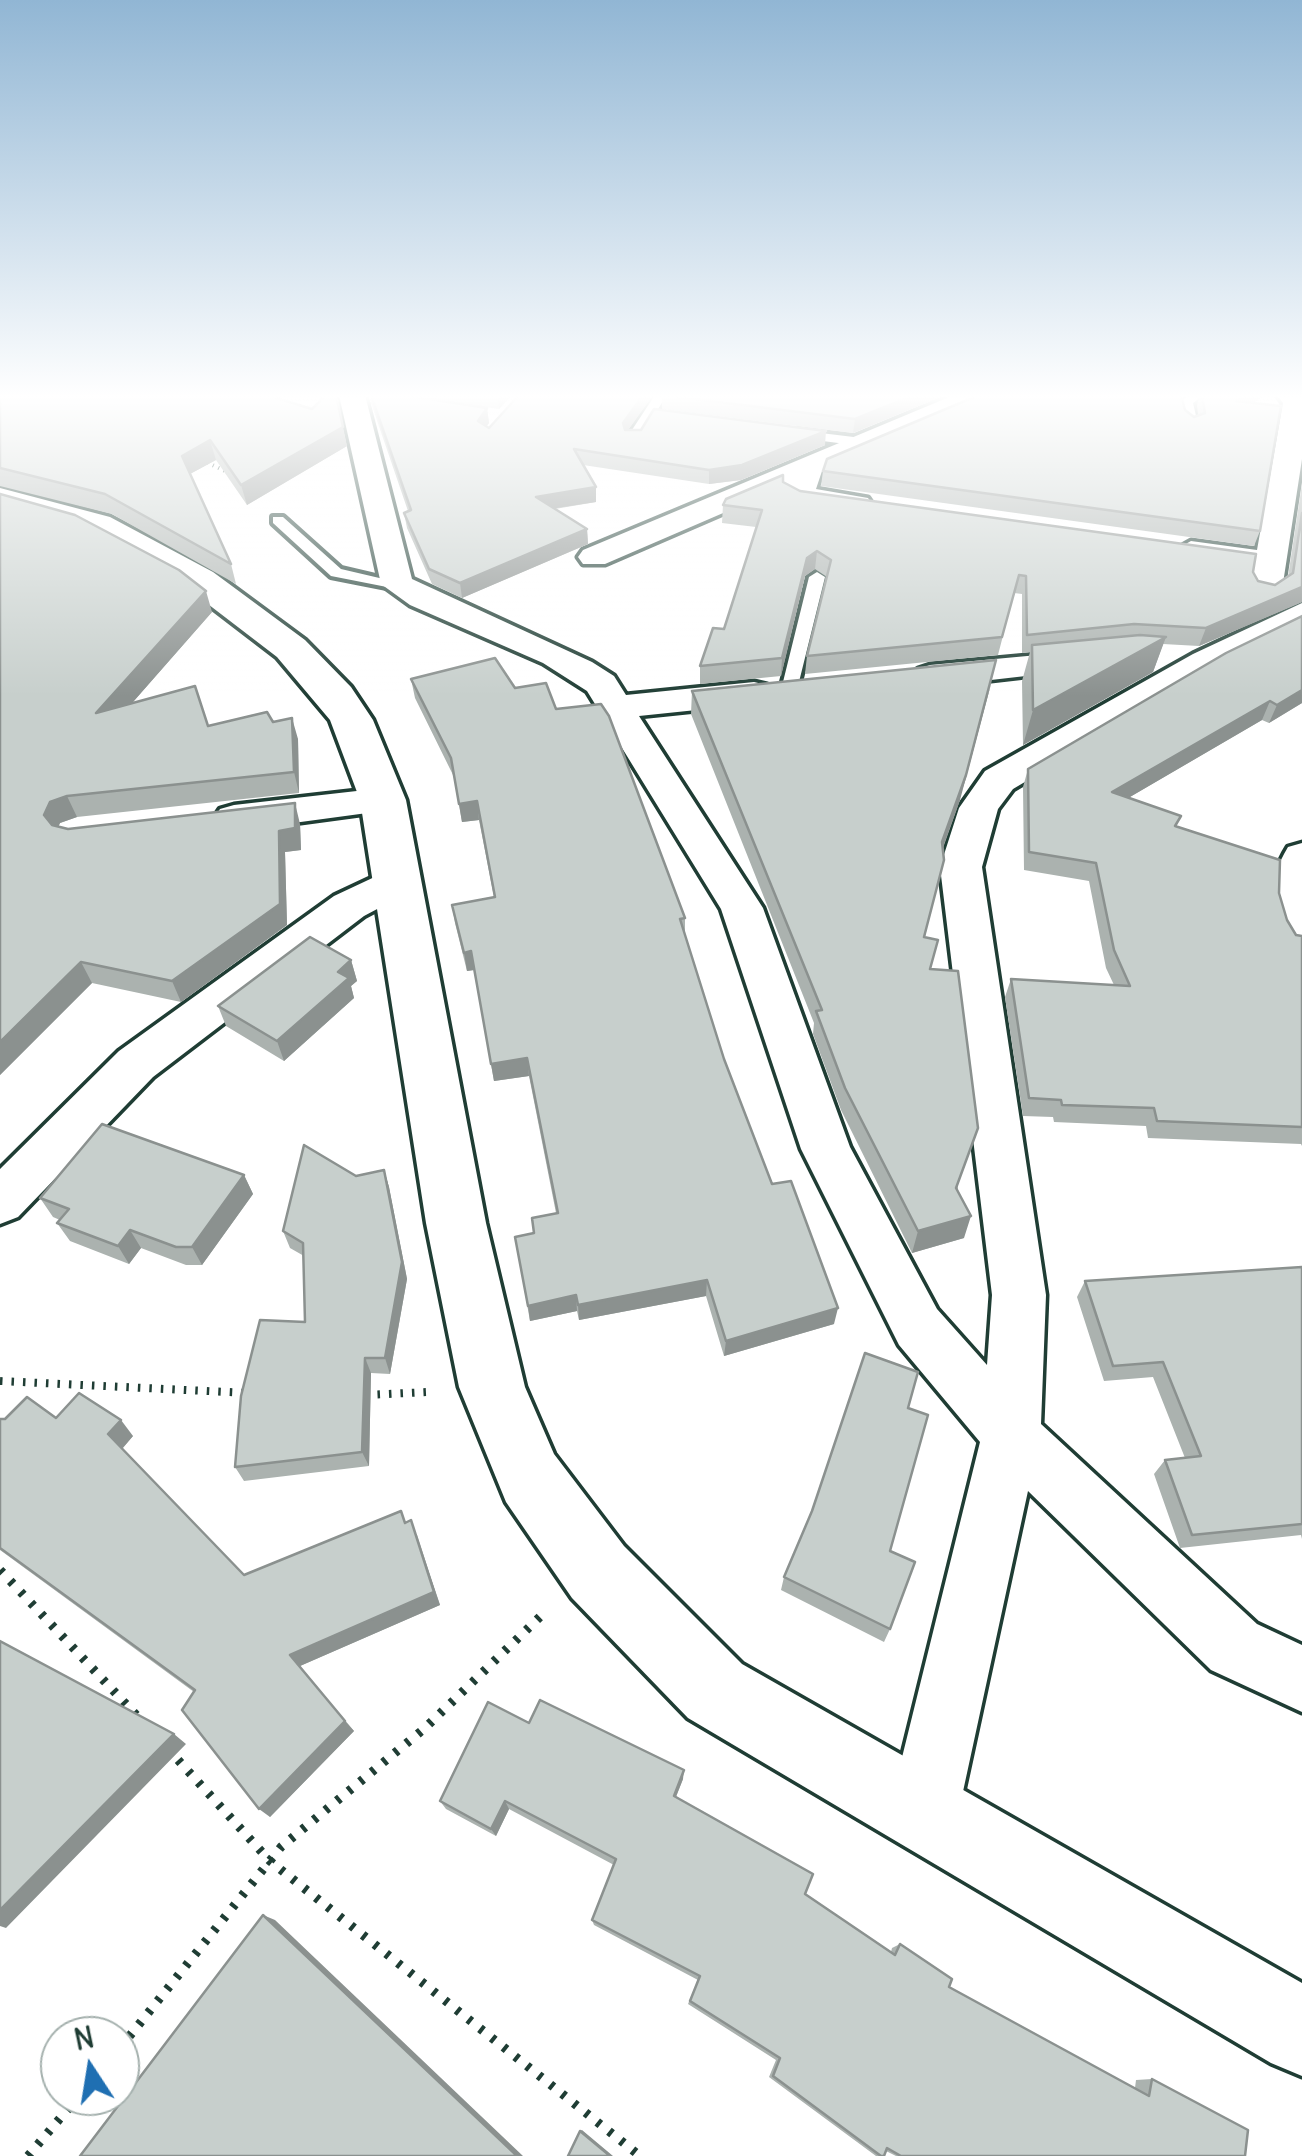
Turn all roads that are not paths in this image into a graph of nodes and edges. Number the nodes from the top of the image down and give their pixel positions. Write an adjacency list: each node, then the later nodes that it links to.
1 (379, 496): 12 (street)
2 (737, 496): 9 (street)
3 (800, 496): 6 (street)
4 (1281, 496): 10 (street)
5 (0, 498): 19 (street)
6 (878, 506)
7 (278, 520): 12 (lane)
8 (1153, 545): 10 (street)
9 (594, 558)
10 (1270, 561): 13 (street)
11 (817, 577): 17 (lane)
12 (397, 584): 18 (street)
13 (1291, 619): 14 (street)
14 (1205, 661): 15 (street); 25 (street)
15 (902, 678)
16 (826, 686): 17 (street)
17 (789, 690): 18 (street)
18 (617, 707): 25 (street)
19 (383, 800): 20 (street); 22 (street)
20 (190, 822)
21 (1302, 857): 23 (street)
22 (398, 880): 24 (street); 27 (street)
23 (1302, 938)
24 (0, 1202)
25 (1010, 1436): 26 (street); 27 (street)
26 (1302, 1678)
27 (924, 1810): 28 (street)
28 (1302, 2032)

